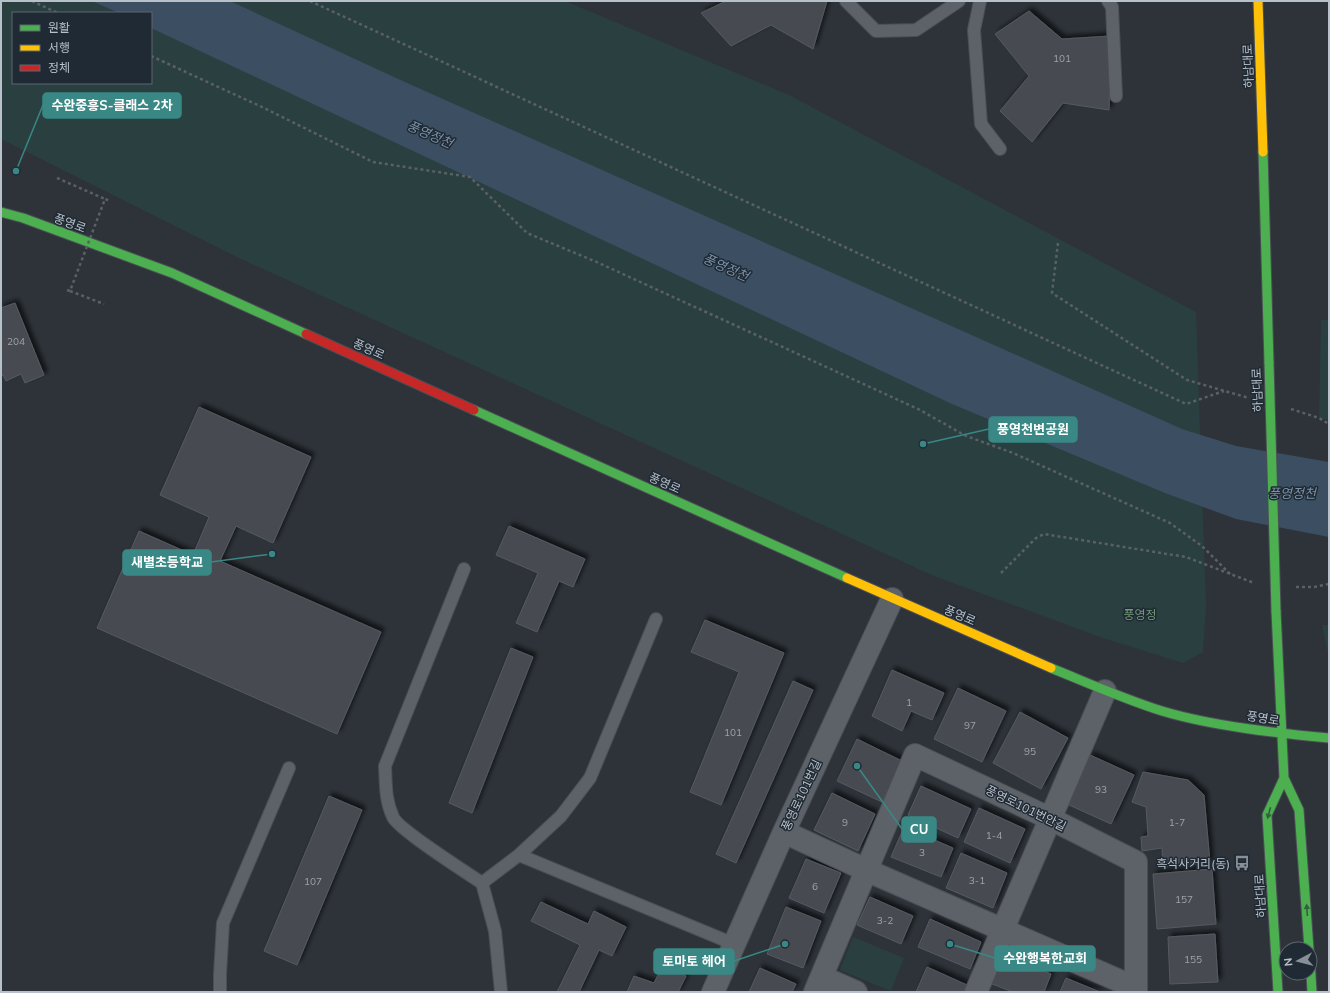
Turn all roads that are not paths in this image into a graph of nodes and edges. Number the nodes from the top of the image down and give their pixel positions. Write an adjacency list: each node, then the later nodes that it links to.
1 (846, 1): 2 (lane)
2 (959, 1)
3 (980, 1): 7 (lane)
4 (1108, 1): 6 (lane)
5 (1258, 1): 13 (main road, 하남대로, bridge)
6 (1116, 96)
7 (1000, 149)
8 (1, 212): 10 (main road, 풍영로)
9 (464, 569): 21 (lane)
10 (892, 599): 12 (main road, 풍영로); 18 (street, 풍영로101번길)
11 (656, 619): 19 (lane)
12 (1105, 691): 13 (main road, 풍영로); 17 (street)
13 (1282, 734): 14 (main road, 풍영로); 16 (main road, 하남대로)
14 (1329, 738)
15 (289, 768): 28 (lane)
16 (1284, 778): 23 (main road, 하남대로, one-way to 16); 33 (main road, 하남대로, one-way to 33)
17 (1049, 818): 20 (street, 풍영로101번안길); 22 (street); 27 (street, 풍영로101번안길)
18 (784, 832): 20 (street, 풍영로101번안길); 24 (street, 풍영로101번길)
19 (519, 855): 21 (lane); 24 (lane)
20 (866, 870): 22 (street, 풍영로101번안길); 26 (street, 풍영로101번안길)
21 (482, 883): 29 (lane)
22 (1002, 929): 27 (street, 풍영로101번안길); 32 (street)
23 (1308, 941)
24 (734, 944): 30 (street, 풍영로101번길)
25 (1311, 981): 34 (main road)
26 (819, 985): 31 (street, 풍영로101번안길)
27 (1136, 990)
28 (220, 992)
29 (501, 992)
30 (713, 992)
31 (856, 992)
32 (976, 992)
33 (1278, 992)
34 (1312, 992)

